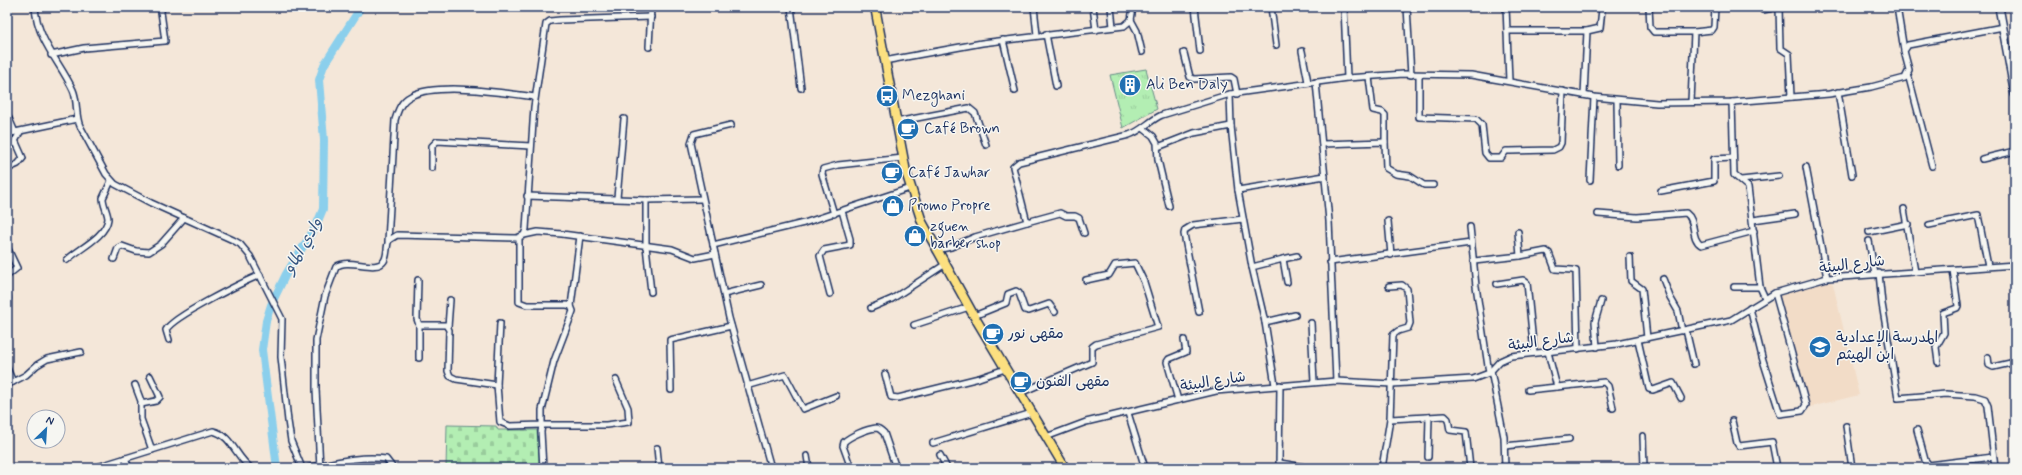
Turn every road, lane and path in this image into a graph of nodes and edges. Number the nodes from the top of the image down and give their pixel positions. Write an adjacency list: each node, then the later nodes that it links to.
1 (35, 7): 40 (street)
2 (162, 7): 40 (street)
3 (650, 7): 22 (street)
4 (791, 7): 52 (street)
5 (874, 7): 41 (main road)
6 (1034, 7): 31 (street)
7 (1093, 7): 26 (street)
8 (1111, 7): 24 (street)
9 (1133, 7): 23 (street)
10 (1195, 7): 36 (street)
11 (1271, 7): 33 (street)
12 (1344, 7): 47 (street)
13 (1407, 7): 44 (street)
14 (1506, 7): 27 (street)
15 (1604, 7): 28 (street)
16 (1649, 7): 29 (street)
17 (1715, 7): 29 (street)
18 (1778, 7): 21 (street); 62 (street)
19 (1897, 7): 37 (street)
20 (1999, 7): 25 (main road)
21 (1763, 10)
22 (651, 17): 34 (street); 60 (street)
23 (1131, 20): 24 (street); 38 (street)
24 (1113, 27): 26 (street)
25 (2002, 27): 37 (street); 42 (main road)
26 (1096, 30): 30 (street)
27 (1507, 31): 28 (street); 48 (street)
28 (1587, 31): 59 (street)
29 (1694, 32): 64 (street)
30 (1046, 34): 31 (street); 51 (street)
31 (1036, 35): 32 (street)
32 (1003, 40): 41 (street); 53 (street)
33 (1276, 45)
34 (649, 47)
35 (1302, 50): 49 (street)
36 (1200, 51)
37 (1904, 51): 43 (street)
38 (1142, 52)
39 (1184, 53): 57 (street)
40 (51, 55): 67 (street)
41 (884, 60): 69 (main road)
42 (2013, 67): 58 (main road)
43 (1908, 74): 55 (street); 87 (street)
44 (1410, 75): 45 (street); 46 (street)
45 (1418, 75): 48 (street); 54 (street)
46 (1369, 77): 47 (street); 76 (street)
47 (1347, 78): 50 (street)
48 (1509, 81): 54 (street)
49 (1308, 82): 50 (street); 57 (street)
50 (1316, 82): 77 (street)
51 (1056, 86)
52 (801, 88)
53 (1015, 91)
54 (1563, 91): 59 (street)
55 (1838, 92): 62 (street); 91 (street)
56 (1230, 94): 57 (street); 71 (street); 72 (street)
57 (1236, 94)
58 (2015, 94)
59 (1584, 95): 61 (street)
60 (535, 97): 79 (street); 126 (street)
61 (1594, 97): 63 (street); 95 (street)
62 (1791, 97): 65 (street)
63 (1617, 100): 64 (street); 86 (street)
64 (1691, 102): 65 (street)
65 (1732, 102): 84 (street)
66 (7, 114): 73 (street)
67 (77, 119): 73 (street); 94 (street)
68 (624, 119): 102 (street)
69 (896, 122): 78 (street); 83 (main road)
70 (731, 125): 103 (street)
71 (1231, 126): 81 (street); 99 (street)
72 (1143, 128): 81 (street); 115 (street)
73 (17, 132): 74 (street); 75 (street)
74 (7, 134)
75 (16, 140): 80 (street); 90 (street)
76 (1385, 142): 77 (street); 97 (street)
77 (1322, 144): 92 (street)
78 (986, 145)
79 (531, 146): 89 (street); 101 (street)
80 (7, 147)
81 (1158, 147): 105 (street)
82 (2015, 151): 85 (street)
83 (903, 158): 98 (main road); 108 (street)
84 (1733, 158): 96 (street); 100 (street)
85 (1982, 159)
86 (1618, 165)
87 (1932, 166)
88 (1806, 167): 151 (street)
89 (432, 168)
90 (7, 169)
91 (1852, 175)
92 (1325, 176): 99 (street); 141 (street)
93 (1779, 176): 96 (street)
94 (111, 180): 111 (street); 139 (street)
95 (1590, 180)
96 (1740, 180): 113 (street)
97 (1433, 185)
98 (910, 188): 107 (street); 131 (main road)
99 (1238, 190): 112 (street)
100 (1661, 191)
101 (527, 196): 102 (street); 123 (street)
102 (617, 198): 104 (street)
103 (702, 199): 104 (street); 128 (street)
104 (646, 200): 129 (street)
105 (1169, 206)
106 (1904, 210): 116 (street)
107 (842, 212): 108 (street); 164 (street)
108 (834, 214): 128 (street)
109 (1598, 214): 119 (street)
110 (1795, 214): 113 (street)
111 (184, 218): 137 (street); 149 (street)
112 (1243, 219): 145 (street); 173 (street)
113 (1753, 220): 119 (street)
114 (1388, 221): 133 (street)
115 (1027, 222): 122 (street); 131 (street)
116 (1908, 224): 121 (street); 147 (street)
117 (1929, 224): 144 (street)
118 (1470, 227): 127 (street)
119 (1754, 231): 160 (street)
120 (1518, 232): 135 (street)
121 (1869, 232)
122 (1084, 233)
123 (522, 236): 124 (street); 126 (street); 168 (street)
124 (580, 236): 129 (street); 168 (street)
125 (1869, 241): 148 (street)
126 (388, 242): 243 (street)
127 (1471, 243): 133 (street); 140 (street)
128 (713, 245): 132 (street)
129 (646, 246): 132 (street); 161 (street)
130 (7, 247): 150 (street)
131 (936, 250): 142 (main road)
132 (715, 254): 163 (street)
133 (1391, 254): 141 (street)
134 (1297, 256): 138 (street)
135 (1520, 256): 140 (street); 189 (street)
136 (1630, 258): 184 (street)
137 (114, 259)
138 (1283, 259): 145 (street); 155 (street)
139 (67, 260)
140 (1474, 261): 200 (street)
141 (1330, 262): 204 (street)
142 (944, 265): 169 (main road); 170 (street)
143 (2015, 265): 144 (street, شارع البيئة)
144 (1988, 266): 146 (street, شارع البيئة)
145 (1252, 267): 176 (street)
146 (1953, 270): 147 (street, شارع البيئة); 195 (street)
147 (1915, 272): 148 (street, شارع البيئة)
148 (1877, 274): 151 (street, شارع البيئة); 240 (street)
149 (260, 275): 185 (street); 247 (street)
150 (7, 276)
151 (1828, 278): 162 (street, شارع البيئة)
152 (1663, 279): 183 (street)
153 (418, 280): 179 (street)
154 (1086, 280): 216 (street)
155 (1287, 282)
156 (1497, 284): 192 (street)
157 (761, 285): 163 (street)
158 (1389, 286): 208 (street)
159 (1734, 287): 160 (street)
160 (1760, 287): 165 (street)
161 (651, 292)
162 (1774, 292): 165 (street, شارع البيئة); 171 (street)
163 (724, 294): 181 (street)
164 (830, 294)
165 (1765, 298): 171 (street, شارع البيئة)
166 (450, 300): 182 (street)
167 (1601, 301): 188 (street)
168 (571, 306): 227 (street)
169 (969, 307): 175 (main road); 180 (street)
170 (871, 308)
171 (1750, 308): 183 (street, شارع البيئة)
172 (1055, 312): 175 (street)
173 (1199, 312)
174 (1295, 315): 176 (street)
175 (974, 316): 199 (main road)
176 (1265, 322): 211 (street)
177 (500, 323): 207 (street)
178 (1311, 323): 206 (street)
179 (419, 325): 182 (street); 193 (street)
180 (914, 325)
181 (731, 326): 212 (street); 214 (street)
182 (448, 327): 207 (street)
183 (1684, 330): 184 (street, شارع البيئة); 197 (street)
184 (1647, 338): 187 (street, شارع البيئة)
185 (169, 340)
186 (1184, 340): 219 (street)
187 (1638, 340): 188 (street, شارع البيئة); 218 (street)
188 (1598, 347): 189 (street, شارع البيئة)
189 (1578, 349): 191 (street, شارع البيئة)
190 (81, 352): 205 (street)
191 (1548, 352): 192 (street, شارع البيئة); 213 (street)
192 (1534, 353): 200 (street, شارع البيئة)
193 (419, 358)
194 (1988, 358): 196 (street)
195 (1938, 362)
196 (2015, 362)
197 (1694, 364)
198 (7, 368): 205 (street)
199 (1006, 369): 201 (street); 216 (main road)
200 (1490, 372): 208 (street, شارع البيئة); 234 (street)
201 (885, 374)
202 (150, 376): 220 (street)
203 (616, 380): 227 (street)
204 (1336, 381): 206 (street, شارع البيئة); 208 (street, شارع البيئة)
205 (13, 382): 209 (street)
206 (1314, 382): 211 (street, شارع البيئة)
207 (497, 384): 227 (street)
208 (1392, 384): 225 (street)
209 (7, 385)
210 (135, 385): 220 (street)
211 (1278, 385): 219 (street, شارع البيئة); 242 (street)
212 (747, 386): 217 (street); 252 (street)
213 (1557, 386): 215 (street); 221 (street)
214 (671, 390)
215 (1528, 390)
216 (1020, 393): 222 (main road)
217 (836, 396)
218 (1680, 398)
219 (1178, 400): 223 (street, شارع البيئة)
220 (141, 404): 236 (street)
221 (1613, 408)
222 (1032, 413): 231 (main road); 233 (street)
223 (1128, 413): 231 (street, شارع البيئة); 258 (street)
224 (1429, 416): 225 (street); 239 (street); 261 (street)
225 (1390, 419): 260 (street)
226 (1732, 421): 264 (street)
227 (542, 425): 250 (street)
228 (1846, 426): 265 (street)
229 (1917, 430): 240 (street)
230 (1643, 436): 263 (street)
231 (1046, 437): 257 (main road)
232 (1569, 439): 234 (street)
233 (933, 443)
234 (1505, 446): 262 (street)
235 (657, 448): 251 (street)
236 (152, 450): 241 (street); 246 (street)
237 (940, 455): 256 (street)
238 (807, 456): 253 (street)
239 (1428, 457)
240 (1993, 457): 266 (street)
241 (125, 458): 244 (street); 245 (street)
242 (1279, 465): 259 (street)
243 (320, 467): 248 (street); 249 (street)
244 (94, 468)
245 (129, 468)
246 (251, 468)
247 (302, 468)
248 (307, 468)
249 (393, 468)
250 (543, 468)
251 (659, 468)
252 (771, 468)
253 (809, 468)
254 (851, 468): 255 (street)
255 (896, 468)
256 (947, 468)
257 (1065, 468)
258 (1145, 468)
259 (1310, 468)
260 (1382, 468)
261 (1470, 468)
262 (1505, 468)
263 (1644, 468)
264 (1777, 468)
265 (1852, 468)
266 (1995, 468)

